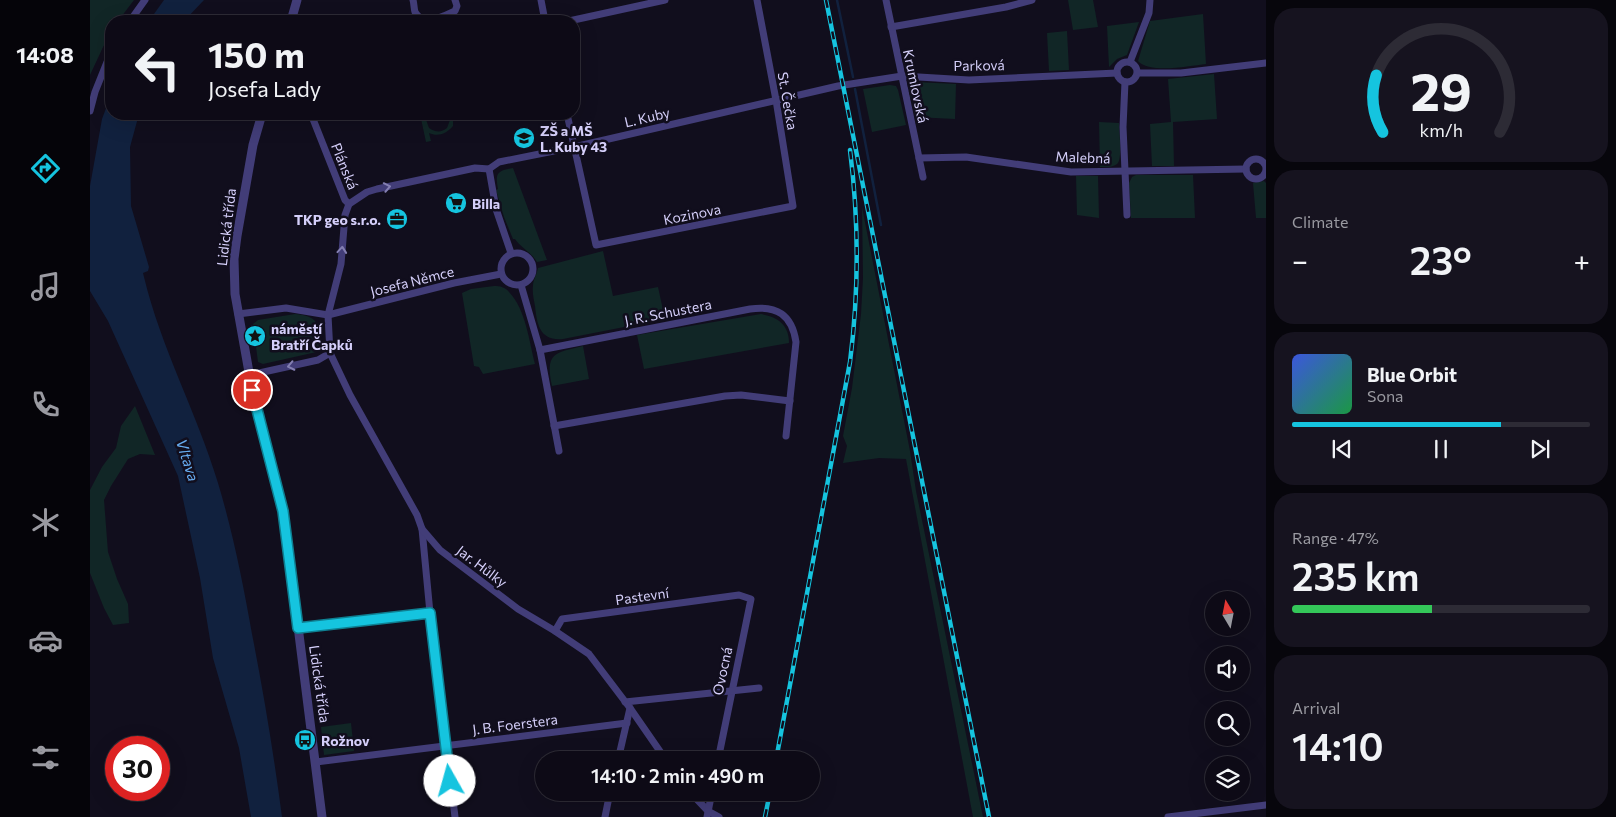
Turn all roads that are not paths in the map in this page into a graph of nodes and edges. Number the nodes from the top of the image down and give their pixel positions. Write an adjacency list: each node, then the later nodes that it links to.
1 (145, 0): 11 (street)
2 (297, 0): 12 (street)
3 (413, 0): 13 (street)
4 (455, 0): 14 (street)
5 (541, 0): 15 (street)
6 (664, 0): 16 (street)
7 (756, 0): 26 (street, St. Čečka)
8 (886, 0): 17 (street, Krumlovská)
9 (1032, 0): 17 (street)
10 (1150, 0): 18 (street)
11 (134, 15)
12 (293, 15)
13 (418, 15)
14 (447, 15)
15 (544, 15)
16 (580, 19)
17 (891, 27): 23 (street, Krumlovská)
18 (1130, 62): 21 (street); 22 (street)
19 (1266, 63): 22 (street)
20 (105, 67): 27 (street)
21 (1116, 73): 23 (street, Parková); 24 (street)
22 (1138, 73): 24 (street)
23 (902, 76): 25 (street, Parková); 32 (street, Krumlovská)
24 (1126, 82): 35 (street)
25 (841, 86): 26 (street, L. Kuby)
26 (776, 100): 31 (street, L. Kuby); 38 (street, St. Čečka)
27 (90, 112)
28 (260, 120): 43 (street, Lidická třída)
29 (313, 120): 37 (street, Plánská)
30 (568, 120): 31 (street)
31 (574, 147): 34 (street, L. Kuby); 38 (street, Kozinova)
32 (919, 158): 35 (street, Malebná); 36 (street, Krumlovská)
33 (1246, 169): 35 (street, Malebná)
34 (489, 170): 37 (street, L. Kuby, one-way to 34); 40 (street)
35 (1125, 171): 39 (street)
36 (923, 177)
37 (349, 204): 44 (street, Plánská, one-way to 37)
38 (793, 206)
39 (1126, 215)
40 (511, 254): 41 (street); 42 (street)
41 (501, 274): 42 (street); 44 (street, Josefa Němce)
42 (521, 285): 45 (street)
43 (238, 314): 44 (street); 47 (street, Lidická třída)
44 (328, 315): 46 (street, Plánská)
45 (540, 350): 48 (street, J. R. Schustera); 49 (street)
46 (330, 353): 47 (street, one-way to 47); 52 (street, Jar. Hůlky)
47 (250, 375): 55 (street, Lidická třída)
48 (790, 401): 49 (street); 50 (street)
49 (554, 426): 51 (street)
50 (786, 436)
51 (559, 451)
52 (422, 529): 54 (street); 56 (street, Jar. Hůlky)
53 (739, 595): 56 (street, Pastevní); 58 (street, Ovocná)
54 (430, 613): 55 (street); 61 (street)
55 (298, 628): 65 (street, Lidická třída)
56 (555, 631): 59 (street, Jar. Hůlky)
57 (759, 688): 58 (street)
58 (731, 691): 59 (street); 64 (street, Ovocná)
59 (627, 705): 60 (street); 63 (street, Jar. Hůlky)
60 (627, 723): 61 (street, J. B. Foerstera); 62 (street)
61 (446, 746): 65 (street, J. B. Foerstera); 72 (street)
62 (620, 751)
63 (660, 751)
64 (720, 751)
65 (316, 762): 71 (street, Lidická třída)
66 (608, 801): 73 (street)
67 (697, 801): 70 (street)
68 (710, 801): 70 (street)
69 (1266, 806): 75 (street)
70 (707, 814): 74 (street)
71 (322, 817)
72 (455, 817)
73 (604, 817)
74 (718, 817)
75 (1168, 817)

